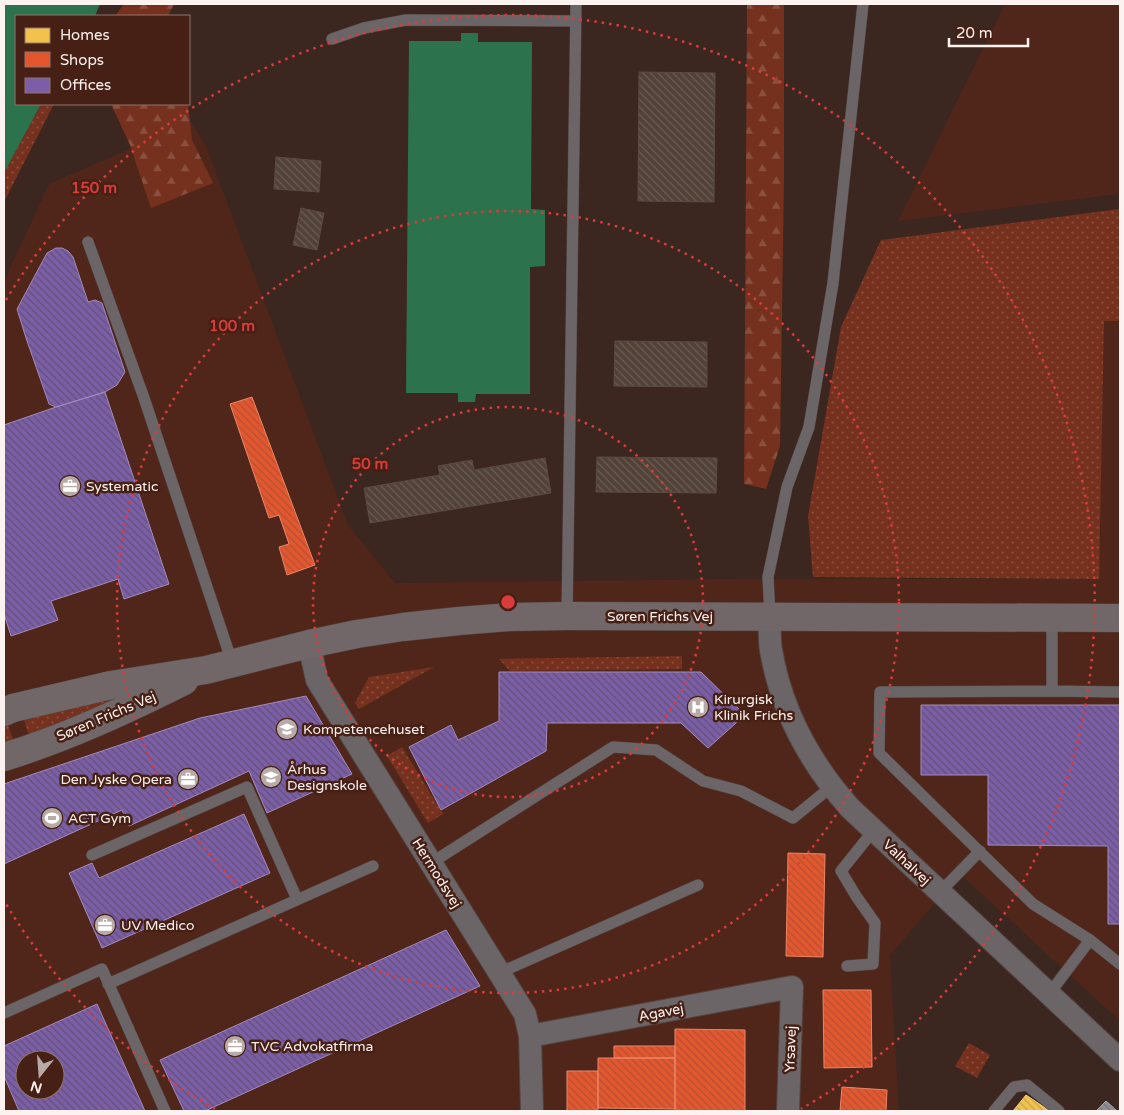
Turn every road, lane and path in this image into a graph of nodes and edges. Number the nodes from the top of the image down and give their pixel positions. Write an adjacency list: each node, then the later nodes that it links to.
1 (576, 4): 3 (lane)
2 (863, 4): 7 (lane)
3 (576, 21): 4 (lane); 6 (lane)
4 (332, 39)
5 (88, 242): 11 (lane)
6 (567, 616): 7 (street, Søren Frichs Vej); 10 (street, Søren Frichs Vej)
7 (770, 616): 8 (street, Søren Frichs Vej); 17 (street, Valhalvej)
8 (1052, 618): 9 (street, Søren Frichs Vej); 13 (lane)
9 (1120, 618)
10 (309, 644): 11 (street, Søren Frichs Vej); 21 (street, Hermodsvej)
11 (232, 662): 12 (street, Søren Frichs Vej)
12 (206, 670): 15 (street, Søren Frichs Vej); 16 (street, Søren Frichs Vej)
13 (1052, 691): 14 (lane); 19 (lane)
14 (1120, 692)
15 (4, 712)
16 (4, 757)
17 (831, 787): 18 (street, Valhalvej); 21 (lane)
18 (874, 831): 24 (street, Valhalvej); 28 (lane)
19 (980, 851): 24 (lane); 26 (lane)
20 (92, 855): 25 (lane)
21 (431, 863): 29 (street, Hermodsvej)
22 (373, 866): 25 (lane)
23 (698, 886): 29 (lane)
24 (940, 892): 32 (street, Valhalvej)
25 (297, 899): 30 (lane)
26 (1090, 940): 27 (lane); 32 (lane)
27 (1120, 964)
28 (847, 966)
29 (499, 973): 34 (street, Hermodsvej)
30 (108, 984): 33 (lane); 36 (lane)
31 (792, 987): 34 (street, Agavej); 38 (street, Yrsavej)
32 (1049, 994): 35 (street, Valhalvej)
33 (4, 1013)
34 (530, 1036): 37 (street, Hermodsvej)
35 (1120, 1060)
36 (165, 1111)
37 (532, 1111)
38 (788, 1111)
39 (994, 1111): 40 (lane)
40 (1059, 1111)

